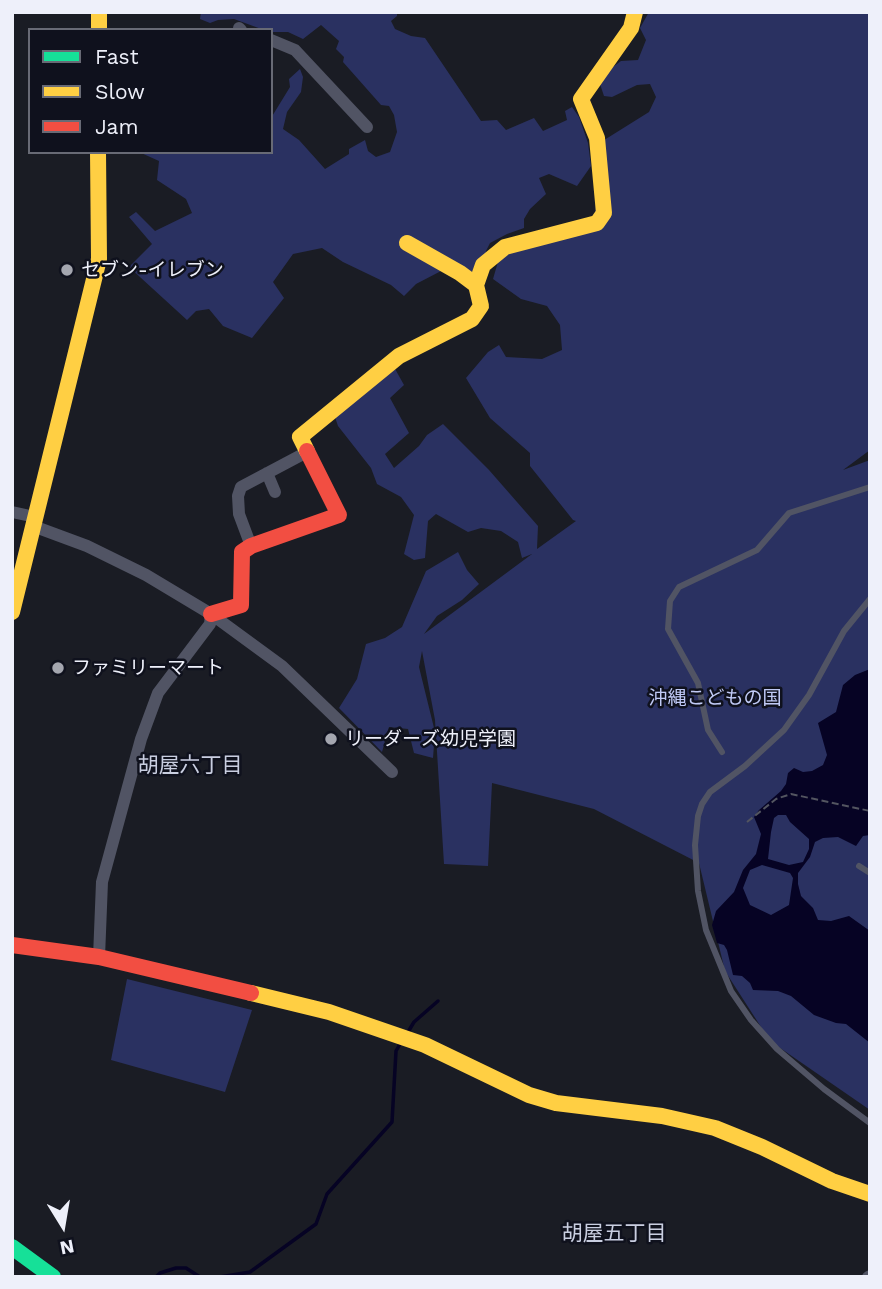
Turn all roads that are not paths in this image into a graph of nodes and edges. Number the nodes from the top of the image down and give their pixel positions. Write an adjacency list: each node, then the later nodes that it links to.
1 (635, 12): 6 (street)
2 (273, 41): 3 (street)
3 (367, 127)
4 (98, 154): 12 (street)
5 (407, 243): 6 (street)
6 (475, 285): 7 (street)
7 (307, 452): 8 (street); 13 (street)
8 (267, 473): 10 (street); 13 (street)
9 (870, 487): 17 (lane)
10 (275, 492)
11 (12, 512): 12 (street)
12 (34, 522): 15 (street); 16 (street)
13 (251, 546): 16 (street)
14 (870, 599): 23 (lane)
15 (12, 612)
16 (211, 614): 18 (street); 22 (street)
17 (722, 752)
18 (393, 772)
19 (859, 866): 20 (lane)
20 (870, 873)
21 (12, 945): 22 (street)
22 (99, 957): 24 (street)
23 (870, 1123)
24 (870, 1194)
25 (12, 1247): 26 (street)
26 (53, 1277)

